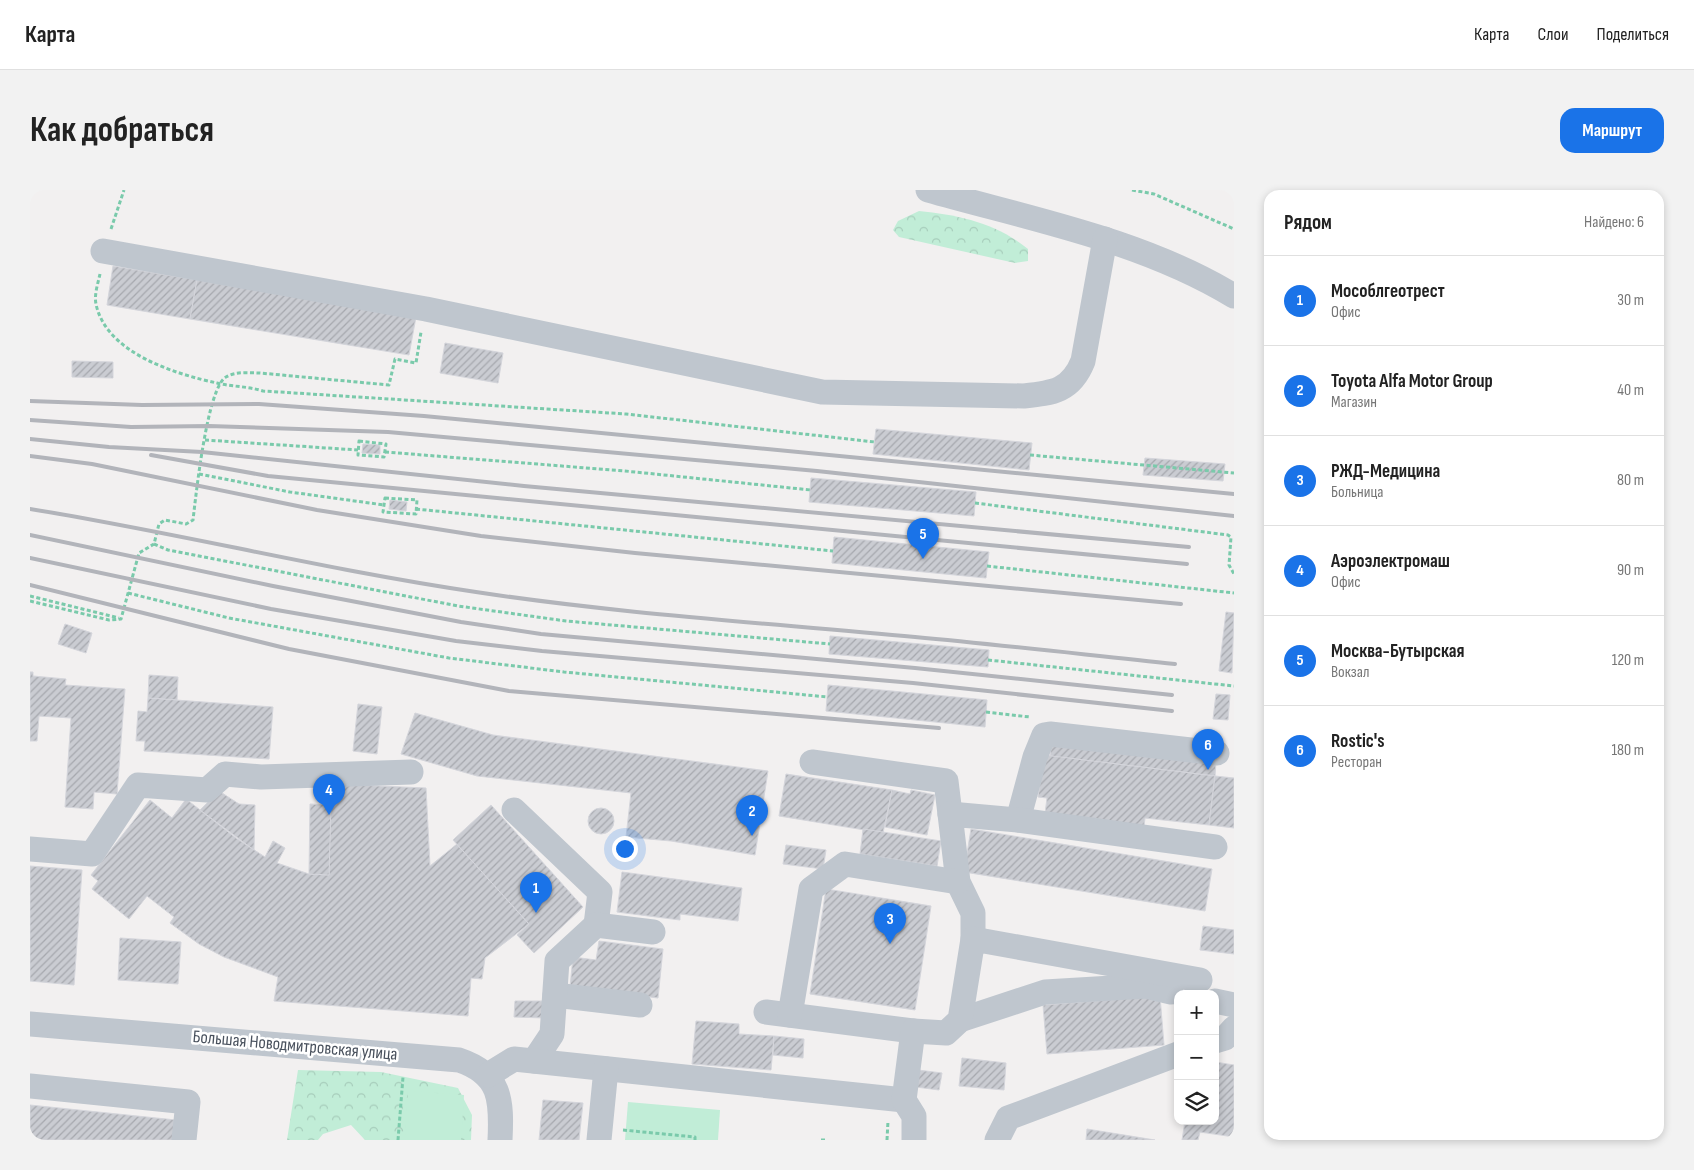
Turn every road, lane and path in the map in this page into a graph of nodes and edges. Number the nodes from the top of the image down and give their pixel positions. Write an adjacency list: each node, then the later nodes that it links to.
1 (124, 190): 6 (path)
2 (928, 190): 5 (street)
3 (1132, 190): 4 (path)
4 (1234, 229)
5 (1105, 240): 7 (street); 8 (street)
6 (103, 251): 8 (street); 9 (path)
7 (1234, 296)
8 (426, 309): 9 (path)
9 (219, 384): 10 (path); 11 (path)
10 (205, 440): 12 (path); 16 (path)
11 (875, 442)
12 (358, 450): 13 (path); 13 (path)
13 (385, 452): 17 (path)
14 (1030, 455): 15 (path)
15 (1234, 473)
16 (199, 474): 19 (path); 21 (path)
17 (810, 490)
18 (975, 504): 24 (path)
19 (384, 505): 20 (path); 20 (path)
20 (416, 509): 22 (path)
21 (154, 544): 25 (path); 30 (path)
22 (833, 551)
23 (988, 566): 26 (path)
24 (1234, 574)
25 (128, 593): 29 (path); 33 (path)
26 (1234, 593)
27 (30, 596): 29 (path)
28 (30, 600): 29 (path)
29 (121, 619)
30 (830, 644)
31 (988, 660): 32 (path)
32 (1234, 686)
33 (828, 696)
34 (1217, 753): 39 (street)
35 (812, 762): 38 (street)
36 (411, 772): 41 (street)
37 (514, 810): 43 (street)
38 (950, 814): 39 (street); 42 (street)
39 (1018, 820): 40 (street)
40 (1215, 847)
41 (30, 849)
42 (958, 882): 45 (street); 52 (street)
43 (596, 925): 44 (street); 47 (street)
44 (653, 932)
45 (973, 939): 46 (street); 53 (street)
46 (1190, 987): 53 (street)
47 (555, 995): 50 (street); 60 (street)
48 (1219, 1002): 49 (street)
49 (1234, 1005)
50 (640, 1006)
51 (766, 1012): 52 (street)
52 (790, 1015): 56 (street)
53 (960, 1020): 56 (street)
54 (30, 1024): 58 (street, Большая Новодмитровская улица)
55 (1234, 1028): 57 (street)
56 (913, 1031): 64 (street)
57 (1219, 1040)
58 (405, 1054): 62 (street, Большая Новодмитровская улица); 67 (path)
59 (1174, 1056): 73 (street)
60 (534, 1061): 61 (street); 62 (street)
61 (606, 1069): 64 (street); 65 (street)
62 (488, 1075): 68 (street)
63 (30, 1086): 66 (street)
64 (904, 1100): 72 (street)
65 (600, 1134): 69 (path)
66 (184, 1140)
67 (398, 1140)
68 (500, 1140)
69 (695, 1140)
70 (821, 1140): 71 (path)
71 (827, 1140)
72 (914, 1140)
73 (997, 1140)

